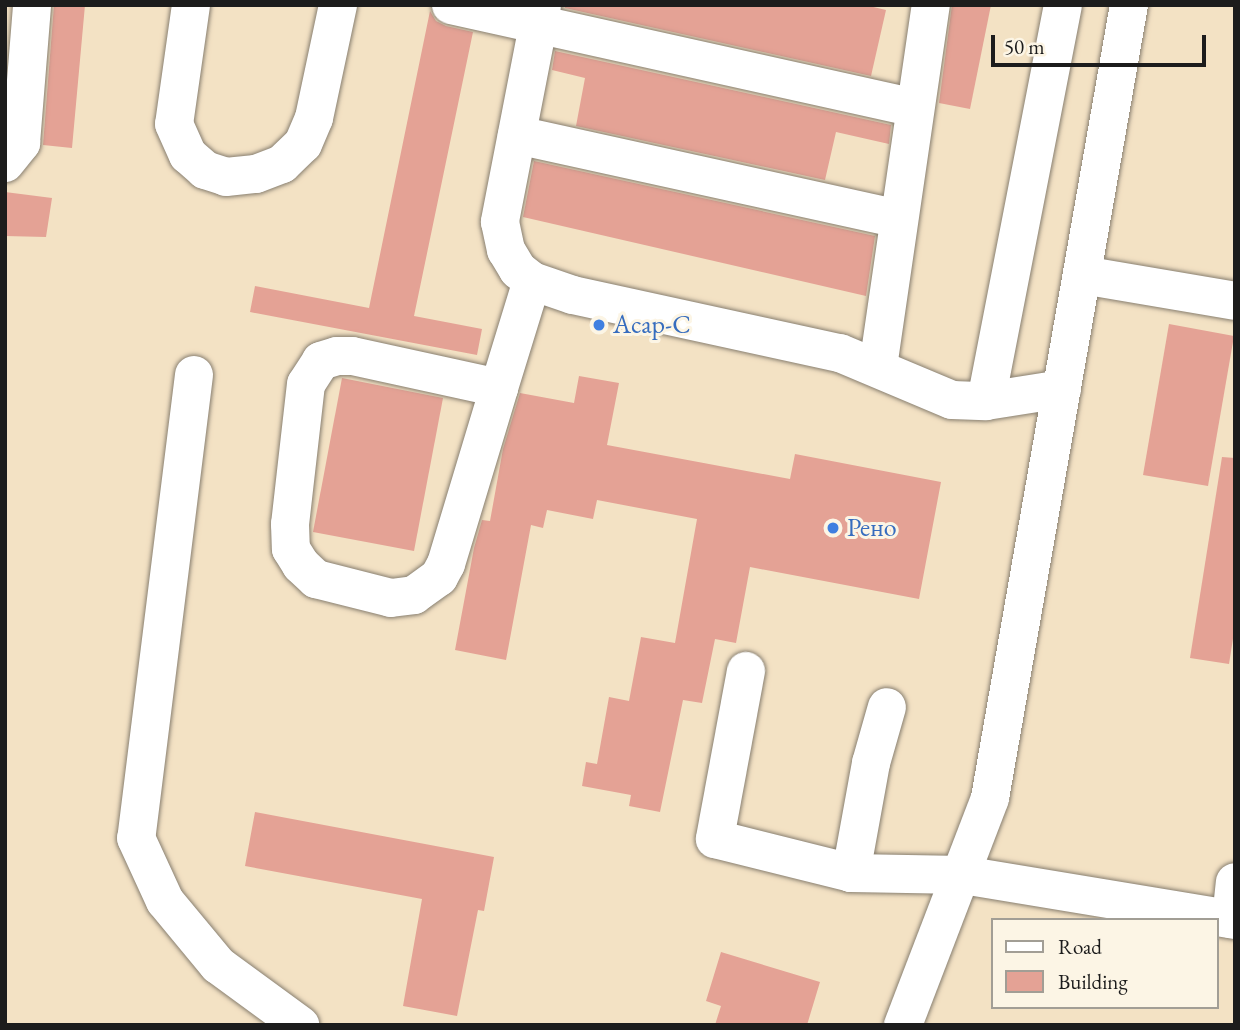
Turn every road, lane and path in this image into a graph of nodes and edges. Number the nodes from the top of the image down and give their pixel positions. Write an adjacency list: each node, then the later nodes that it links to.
1 (32, 5): 11 (street)
2 (191, 5): 3 (street)
3 (338, 5)
4 (451, 5): 8 (street)
5 (1063, 5): 20 (street)
6 (1129, 5): 13 (street)
7 (921, 8): 9 (street)
8 (541, 15): 9 (street); 10 (street)
9 (914, 108): 12 (street)
10 (517, 135): 12 (street); 14 (street)
11 (5, 163)
12 (899, 219): 16 (street)
13 (1082, 275): 15 (street); 19 (street)
14 (532, 281): 16 (street); 18 (street)
15 (1235, 301)
16 (878, 367): 20 (street)
17 (194, 375): 27 (street)
18 (499, 388): 18 (street)
19 (1062, 388): 20 (street); 24 (street)
20 (986, 401)
21 (746, 671): 23 (street)
22 (887, 707): 23 (street)
23 (851, 873): 24 (street)
24 (963, 874): 26 (street); 28 (street)
25 (1235, 882): 26 (street)
26 (1233, 920)
27 (300, 1025)
28 (903, 1025)

